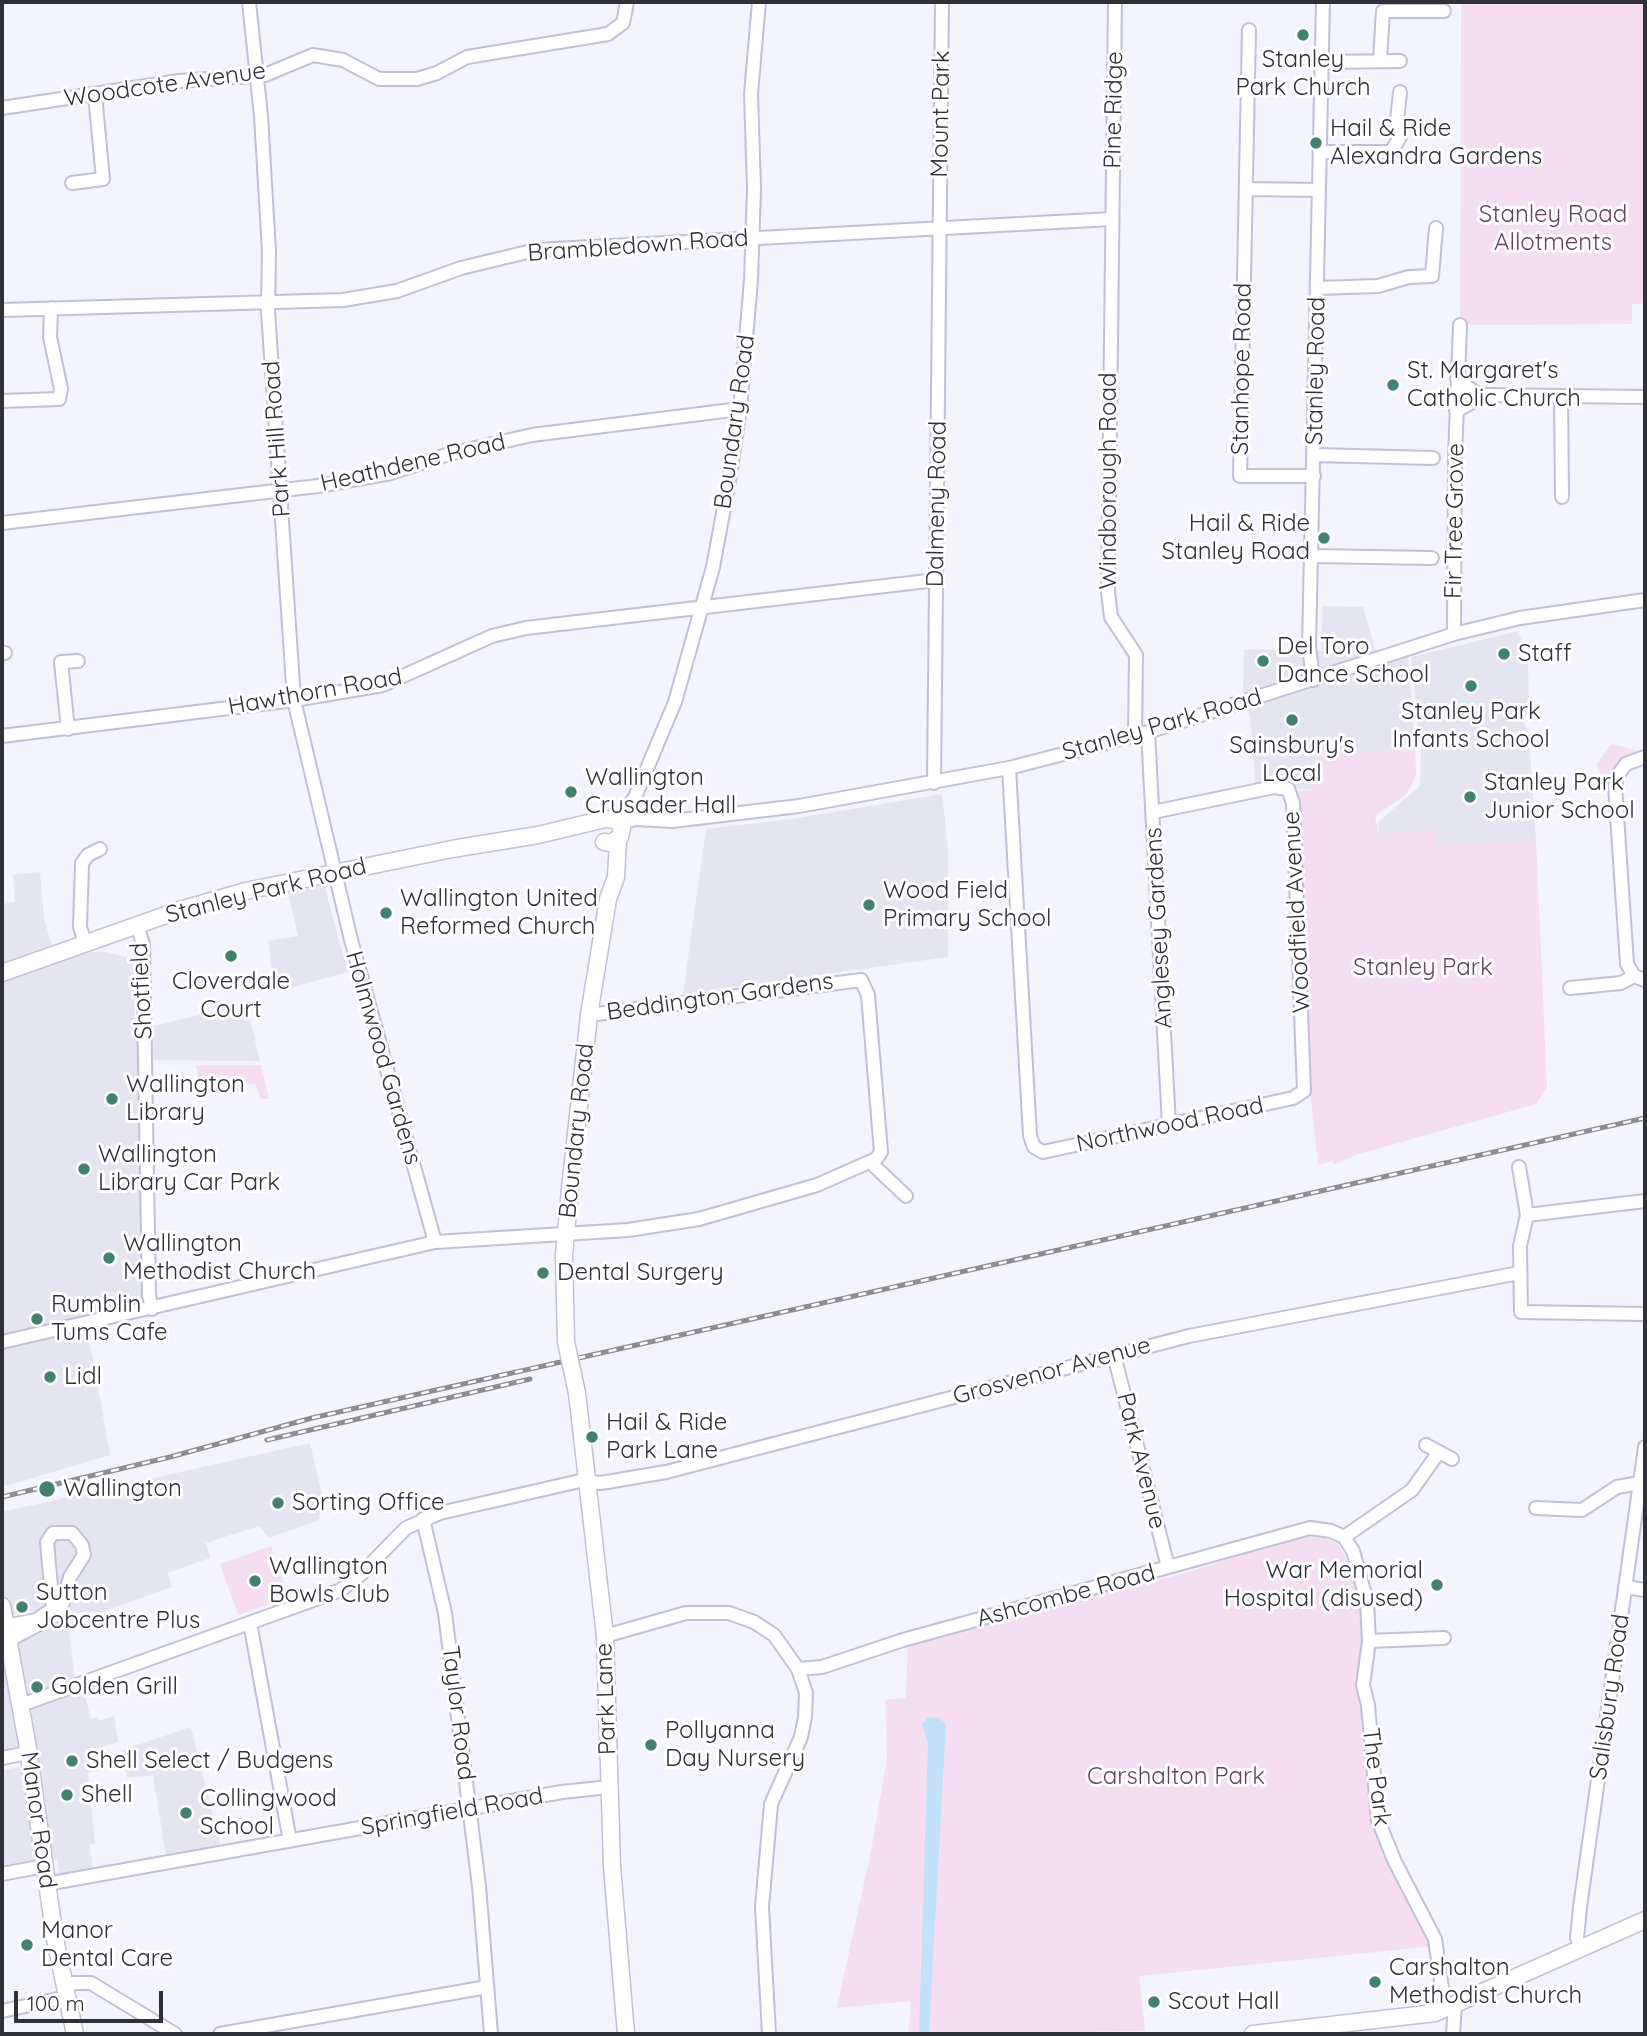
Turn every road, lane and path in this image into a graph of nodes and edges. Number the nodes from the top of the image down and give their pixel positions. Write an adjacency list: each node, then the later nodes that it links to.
1 (249, 2): 12 (street, Park Hill Road)
2 (627, 2): 12 (street, Woodcote Avenue)
3 (759, 2): 23 (street, Boundary Road)
4 (942, 2): 21 (street, Mount Park)
5 (1115, 2): 20 (street, Pine Ridge)
6 (1322, 2): 11 (street, Stanley Road)
7 (1444, 11): 9 (street)
8 (1249, 30): 18 (street, Stanhope Road)
9 (1380, 60): 10 (street); 11 (street)
10 (1400, 61)
11 (1321, 62): 16 (street, Stanley Road)
12 (258, 75): 14 (street, Woodcote Avenue); 25 (street, Park Hill Road)
13 (1400, 92): 16 (street)
14 (95, 95): 15 (street, Woodcote Avenue); 17 (street)
15 (2, 108)
16 (1320, 152): 19 (street, Stanley Road)
17 (72, 183)
18 (1246, 189): 19 (street); 38 (street, Stanhope Road)
19 (1319, 190): 24 (street, Stanley Road)
20 (1112, 219): 21 (street, Brambledown Road); 54 (street, Windborough Road)
21 (940, 226): 23 (street, Brambledown Road); 44 (street, Dalmeny Road)
22 (1436, 228): 24 (street)
23 (753, 237): 25 (street, Brambledown Road); 34 (street, Boundary Road)
24 (1317, 288): 36 (street, Stanley Road)
25 (269, 302): 26 (street, Brambledown Road); 39 (street, Park Hill Road)
26 (51, 308): 27 (street, Brambledown Road); 33 (street)
27 (2, 310)
28 (1460, 325): 29 (street, Fir Tree Grove)
29 (1457, 379): 30 (street); 35 (street, Fir Tree Grove)
30 (1480, 396): 31 (street); 35 (street)
31 (1561, 396): 32 (street); 40 (street)
32 (1645, 397)
33 (2, 401)
34 (740, 410): 39 (street, Heathdene Road); 46 (street, Boundary Road)
35 (1456, 411): 47 (street, Fir Tree Grove)
36 (1314, 456): 37 (street); 38 (street, Stanley Road)
37 (1433, 458)
38 (1314, 476): 42 (street, Stanley Road)
39 (280, 490): 41 (street, Heathdene Road); 50 (street, Park Hill Road)
40 (1562, 497)
41 (2, 523)
42 (1312, 556): 43 (street); 49 (street, Stanley Road)
43 (1432, 558)
44 (936, 580): 46 (street, Hawthorn Road); 57 (street, Dalmeny Road)
45 (1645, 600): 47 (street, Stanley Park Road)
46 (703, 610): 50 (street, Hawthorn Road); 59 (street, Boundary Road)
47 (1454, 634): 49 (street, Stanley Park Road)
48 (78, 661): 51 (street)
49 (1313, 680): 52 (street, Stanley Park Road)
50 (294, 700): 51 (street, Hawthorn Road); 61 (street, Park Hill Road)
51 (68, 729): 53 (street, Hawthorn Road)
52 (1148, 732): 54 (street, Stanley Park Road); 58 (street, Anglesey Gardens)
53 (2, 736)
54 (1135, 736): 56 (street, Stanley Park Road)
55 (1645, 757): 65 (street)
56 (1009, 768): 57 (street, Stanley Park Road); 69 (street, Northwood Road)
57 (934, 783): 59 (street, Stanley Park Road)
58 (1153, 812): 68 (street, Woodfield Avenue); 69 (street, Anglesey Gardens)
59 (611, 830): 61 (main road, Stanley Park Road); 67 (main road, Boundary Road)
60 (100, 849): 63 (street)
61 (334, 872): 62 (main road, Stanley Park Road); 76 (street, Holmwood Gardens)
62 (137, 925): 63 (main road, Stanley Park Road); 78 (street, Shotfield)
63 (85, 943): 64 (main road, Stanley Park Road)
64 (2, 973)
65 (1639, 978): 66 (street)
66 (1570, 988)
67 (589, 1014): 70 (street, Beddington Gardens); 75 (main road, Boundary Road)
68 (1304, 1091): 69 (street, Northwood Road)
69 (1169, 1125)
70 (870, 1162): 72 (street); 75 (street)
71 (1518, 1167): 74 (street)
72 (906, 1196)
73 (1645, 1201): 74 (street)
74 (1527, 1215): 77 (street)
75 (565, 1235): 76 (street); 82 (main road, Boundary Road, bridge)
76 (435, 1242): 78 (street)
77 (1519, 1273): 79 (street); 81 (street, Grosvenor Avenue)
78 (152, 1309): 80 (street)
79 (1645, 1314)
80 (3, 1342)
81 (1114, 1355): 87 (street, Grosvenor Avenue); 92 (street, Park Avenue)
82 (571, 1365): 87 (main road, Park Lane, bridge)
83 (1426, 1445): 85 (street)
84 (1645, 1447): 88 (street, Salisbury Road)
85 (1439, 1452): 86 (street); 91 (street)
86 (1452, 1459)
87 (587, 1483): 90 (street, Grosvenor Avenue); 97 (main road, Park Lane)
88 (1640, 1483): 89 (street); 93 (street, Salisbury Road)
89 (1536, 1508)
90 (423, 1519): 96 (street, Grosvenor Avenue); 108 (street, Taylor Road)
91 (1343, 1537): 92 (street, Ashcombe Road); 100 (street, The Park)
92 (1168, 1567): 101 (street, Ashcombe Road)
93 (1625, 1587): 94 (street); 114 (street, Salisbury Road)
94 (1645, 1590)
95 (2, 1606): 98 (main road, Manor Road)
96 (250, 1623): 104 (street, Grosvenor Avenue); 109 (street)
97 (605, 1636): 102 (street); 107 (main road, Park Lane)
98 (6, 1637): 98 (street); 104 (main road, Manor Road)
99 (1444, 1638): 100 (street)
100 (1369, 1641): 117 (street, The Park)
101 (822, 1667): 102 (street, Ashcombe Road); 103 (street)
102 (798, 1669): 103 (street)
103 (806, 1693): 125 (street)
104 (21, 1705): 105 (main road, Manor Road)
105 (29, 1753): 106 (street); 110 (main road, Manor Road)
106 (2, 1758)
107 (609, 1787): 108 (street, Springfield Road); 124 (main road, Park Lane)
108 (468, 1809): 109 (street, Springfield Road); 115 (street, Taylor Road)
109 (290, 1841): 112 (street, Springfield Road)
110 (44, 1866): 111 (street); 112 (main road, Manor Road)
111 (2, 1874)
112 (46, 1884): 116 (main road, Manor Road)
113 (1645, 1920): 114 (main road)
114 (1581, 1947): 117 (main road)
115 (487, 1987): 122 (street); 123 (street, Taylor Road)
116 (65, 1990): 118 (street); 120 (main road, Manor Road); 121 (street)
117 (1450, 2007): 119 (main road); 127 (street, The Park)
118 (2, 2011)
119 (1317, 2030): 126 (main road)
120 (75, 2034)
121 (175, 2034)
122 (220, 2034)
123 (491, 2034)
124 (625, 2034)
125 (769, 2034)
126 (1252, 2034)
127 (1453, 2034)

